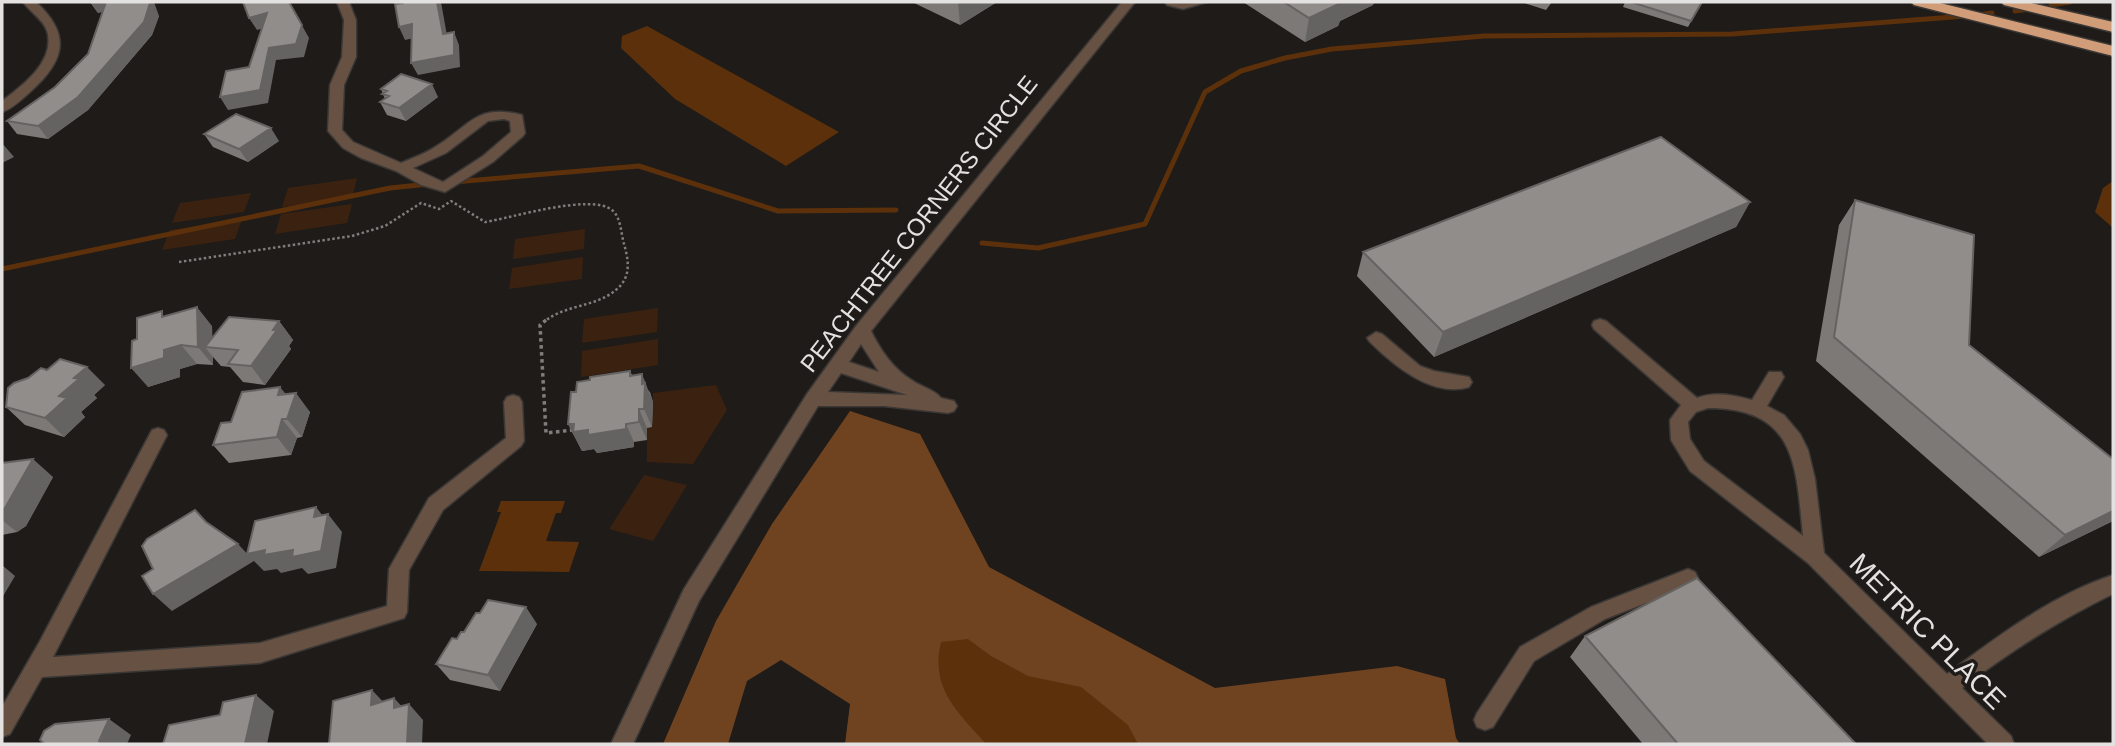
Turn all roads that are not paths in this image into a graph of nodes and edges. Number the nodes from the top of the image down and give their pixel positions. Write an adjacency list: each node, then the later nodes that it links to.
1 (29, 2): 12 (street)
2 (343, 2): 13 (street)
3 (1129, 2): 15 (street, PEACHTREE CORNERS CIRCLE)
4 (1171, 2): 5 (street)
5 (1201, 2)
6 (1919, 2): 11 (highway)
7 (1963, 2): 10 (highway)
8 (2009, 2): 9 (highway)
9 (2113, 27)
10 (2113, 37)
11 (2113, 51)
12 (2, 108)
13 (401, 168): 13 (street)
14 (1600, 325): 23 (street)
15 (862, 330): 17 (street, PEACHTREE CORNERS CIRCLE); 20 (street)
16 (1376, 338): 19 (street)
17 (838, 365): 20 (street); 21 (street, PEACHTREE CORNERS CIRCLE)
18 (1775, 377): 24 (street)
19 (1463, 382)
20 (906, 388): 21 (street)
21 (813, 399): 33 (street, PEACHTREE CORNERS CIRCLE)
22 (513, 402): 29 (street)
23 (1692, 404): 24 (street, METRIC PLACE); 26 (street, METRIC PLACE)
24 (1757, 408): 26 (street, METRIC PLACE)
25 (158, 435): 29 (street)
26 (1815, 556): 30 (street, METRIC PLACE)
27 (1688, 578): 31 (street)
28 (2113, 584): 30 (street)
29 (35, 668): 32 (street)
30 (1945, 688): 34 (street, METRIC PLACE)
31 (1485, 720)
32 (2, 727)
33 (622, 744)
34 (2003, 744)

